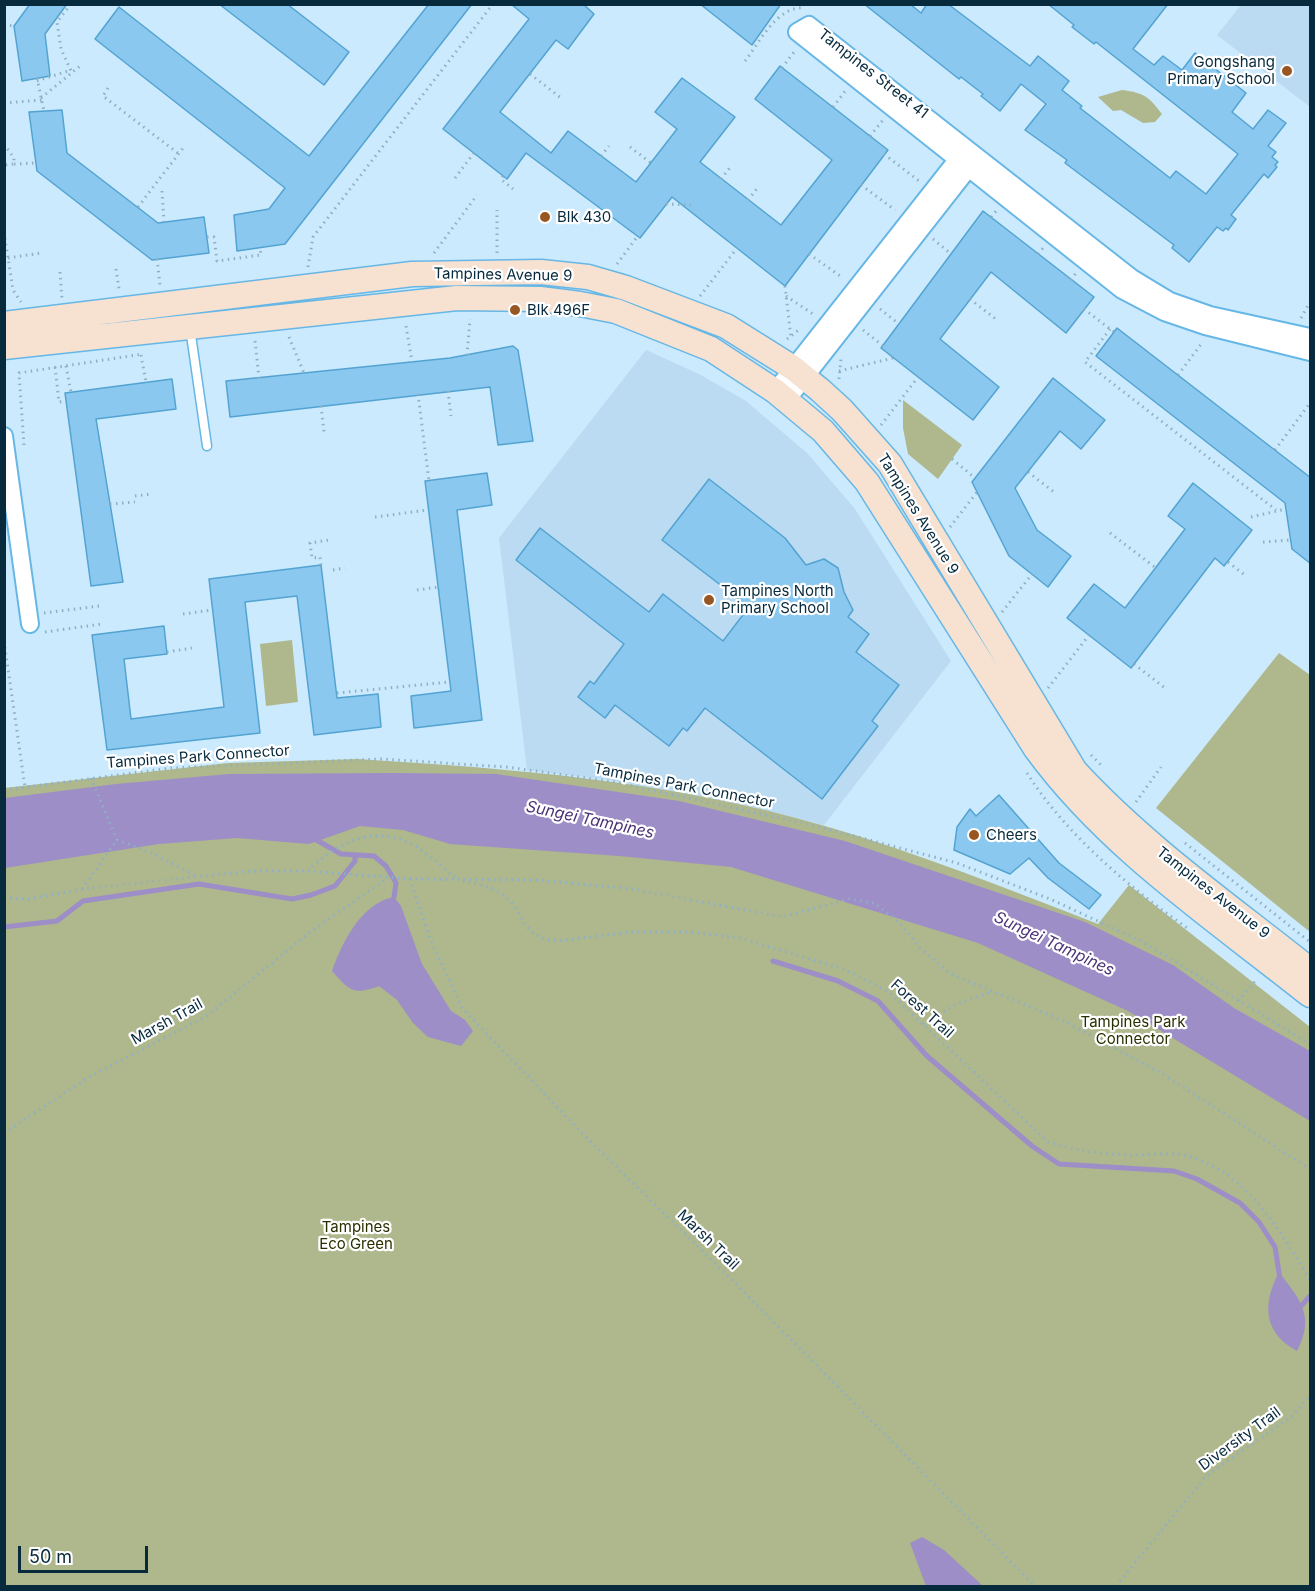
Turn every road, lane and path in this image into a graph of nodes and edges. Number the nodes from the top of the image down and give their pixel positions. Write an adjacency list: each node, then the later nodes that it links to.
1 (71, 4): 6 (path)
2 (493, 4): 61 (path)
3 (4, 25): 4 (path)
4 (14, 26)
5 (80, 66): 6 (path)
6 (71, 71): 10 (path); 10 (path)
7 (530, 74): 9 (path)
8 (108, 88): 18 (path)
9 (561, 98)
10 (41, 99): 11 (path); 12 (path)
11 (4, 103)
12 (44, 111)
13 (4, 144): 24 (path)
14 (609, 146): 20 (path)
15 (630, 147): 23 (path)
16 (183, 148): 18 (path)
17 (474, 153): 28 (path)
18 (179, 154): 39 (path)
19 (884, 154): 34 (path)
20 (601, 156)
21 (968, 157): 21 (street, Tampines Street 41); 34 (street); 85 (street, Tampines Street 41); 101 (street)
22 (35, 163): 24 (path)
23 (651, 163)
24 (14, 164): 25 (path)
25 (4, 165)
26 (732, 165): 29 (path)
27 (503, 176): 32 (path)
28 (455, 178)
29 (721, 179)
30 (861, 184): 41 (path)
31 (759, 186): 36 (path)
32 (513, 189)
33 (162, 191): 42 (path)
34 (932, 191): 41 (street)
35 (477, 195): 56 (path)
36 (748, 200)
37 (666, 204): 38 (path)
38 (691, 205)
39 (138, 207)
40 (497, 210): 52 (path)
41 (909, 221): 101 (street)
42 (164, 222)
43 (938, 229): 47 (path)
44 (4, 232): 55 (path)
45 (207, 237): 48 (path)
46 (637, 237): 58 (path)
47 (932, 238): 49 (path); 54 (path)
48 (260, 247)
49 (925, 247)
50 (737, 248): 68 (path)
51 (41, 253): 55 (path)
52 (497, 253)
53 (809, 254): 62 (path)
54 (951, 254)
55 (8, 258): 71 (path)
56 (429, 259)
57 (157, 260): 63 (path)
58 (614, 267)
59 (116, 269): 64 (path)
60 (60, 272): 66 (path)
61 (307, 272)
62 (843, 278)
63 (159, 281)
64 (118, 286)
65 (785, 286): 67 (path)
66 (62, 294)
67 (786, 296): 76 (path); 88 (path)
68 (699, 297)
69 (885, 299): 73 (path)
70 (970, 299): 79 (path)
71 (21, 302)
72 (1311, 302): 89 (path)
73 (878, 308): 77 (path); 82 (path)
74 (1084, 309): 84 (path)
75 (187, 313): 81 (main road, Tampines Avenue 9); 92 (main road, Tampines Avenue 9); 101 (main road, Tampines Avenue 9); 111 (main road, Tampines Avenue 9); 119 (lane)
76 (813, 314)
77 (873, 315)
78 (470, 319): 94 (path)
79 (997, 320)
80 (868, 323): 91 (path)
81 (4, 324)
82 (899, 324)
83 (406, 326): 97 (path)
84 (1110, 329): 86 (path); 133 (path)
85 (1205, 329): 89 (street, Tampines Street 41); 103 (path)
86 (1114, 332)
87 (289, 337): 102 (path)
88 (791, 338)
89 (1306, 340)
90 (255, 341): 105 (path)
91 (883, 346)
92 (4, 347)
93 (141, 355): 106 (path)
94 (467, 355)
95 (841, 357): 100 (path)
96 (893, 358): 100 (path)
97 (412, 362)
98 (66, 366): 109 (path)
99 (55, 367): 112 (path)
100 (838, 371): 107 (path)
101 (798, 372): 111 (street); 184 (main road, Tampines Avenue 9)
102 (304, 373)
103 (1178, 375)
104 (918, 377): 116 (path)
105 (259, 378)
106 (146, 382)
107 (842, 388)
108 (448, 391): 115 (path)
109 (70, 392)
110 (418, 394): 124 (path)
111 (781, 396): 187 (main road, Tampines Avenue 9)
112 (66, 401)
113 (1311, 404): 120 (path)
114 (321, 405): 117 (path)
115 (451, 416)
116 (872, 421)
117 (324, 432)
118 (4, 436): 154 (street)
119 (207, 446)
120 (1275, 450)
121 (952, 459): 123 (path)
122 (1028, 472): 126 (path)
123 (975, 478)
124 (429, 480)
125 (977, 492): 136 (path)
126 (1054, 492)
127 (152, 494): 128 (path)
128 (135, 496)
129 (135, 502): 130 (path)
130 (110, 504)
131 (1286, 508): 133 (path)
132 (428, 510): 134 (path)
133 (1276, 510): 135 (path)
134 (375, 517)
135 (1251, 517)
136 (944, 524)
137 (1110, 533): 144 (path)
138 (329, 540): 142 (path)
139 (1291, 540): 140 (path)
140 (1263, 542)
141 (1228, 562): 147 (path)
142 (321, 565)
143 (345, 568): 145 (path)
144 (1156, 568)
145 (333, 570)
146 (1032, 574): 150 (path)
147 (1246, 576)
148 (438, 587): 149 (path)
149 (417, 590)
150 (995, 604)
151 (99, 606): 154 (path)
152 (212, 610): 153 (path)
153 (183, 614)
154 (37, 623): 155 (path)
155 (102, 624)
156 (1089, 635): 163 (path)
157 (5, 642): 171 (path)
158 (192, 648): 159 (path)
159 (167, 652)
160 (1134, 664): 164 (path)
161 (1042, 678): 163 (path)
162 (450, 682): 165 (path)
163 (1048, 688): 166 (path)
164 (1165, 688)
165 (337, 693)
166 (1053, 697)
167 (1088, 752): 169 (path)
168 (1161, 767): 173 (path)
169 (1104, 769)
170 (92, 778): 171 (path, Tampines Park Connector); 174 (path); 188 (path, Tampines Park Connector)
171 (25, 787): 172 (path, Tampines Park Connector)
172 (4, 790)
173 (1136, 804)
174 (117, 840): 177 (path); 181 (path)
175 (1184, 842): 183 (path)
176 (308, 871): 177 (path); 178 (path); 180 (path)
177 (196, 876): 181 (path)
178 (389, 877): 179 (path); 191 (path, Marsh Trail)
179 (410, 879): 180 (path); 195 (path, Marsh Trail)
180 (458, 880): 186 (path); 189 (path, Forest Trail)
181 (82, 889): 182 (path)
182 (4, 898)
183 (1311, 942)
184 (1311, 970)
185 (1258, 977): 188 (path)
186 (993, 991): 189 (path); 192 (path)
187 (1311, 995)
188 (1238, 1002): 190 (path, Tampines Park Connector)
189 (923, 1024): 193 (path, Forest Trail)
190 (1311, 1044)
191 (4, 1133)
192 (1311, 1169)
193 (1311, 1280)
194 (1311, 1396): 196 (path, Diversity Trail)
195 (1035, 1587)
196 (1116, 1587)

